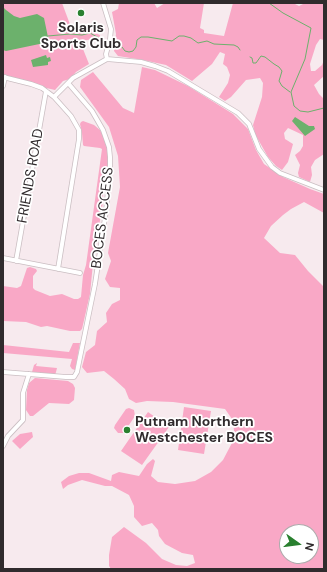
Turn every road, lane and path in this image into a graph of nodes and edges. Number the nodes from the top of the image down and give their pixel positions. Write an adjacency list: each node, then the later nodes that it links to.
1 (103, 3): 2 (street)
2 (107, 59): 4 (street); 8 (street)
3 (4, 77): 5 (street); 6 (street)
4 (68, 83): 7 (street); 14 (street, BOCES ACCESS)
5 (3, 86)
6 (46, 91): 7 (street); 10 (street, FRIENDS ROAD)
7 (54, 97): 11 (street)
8 (324, 190)
9 (3, 258): 10 (street)
10 (16, 260): 11 (street)
11 (58, 268): 12 (street)
12 (80, 273)
13 (3, 372): 14 (street)
14 (29, 374): 15 (street)
15 (3, 446)

